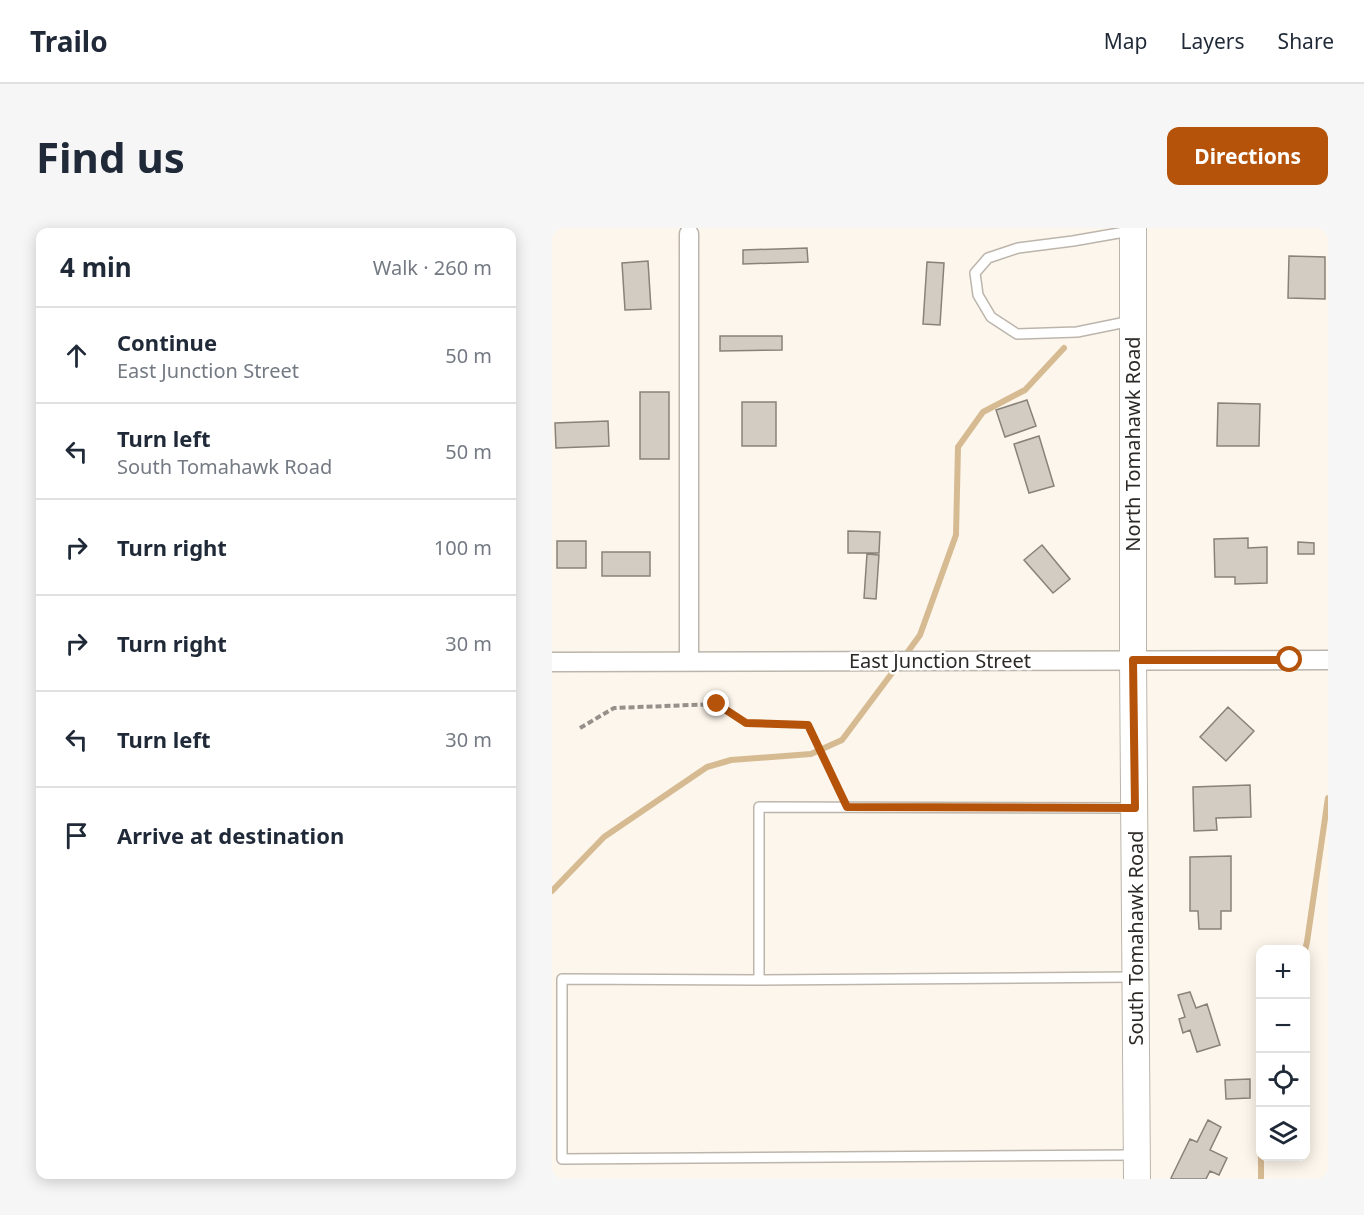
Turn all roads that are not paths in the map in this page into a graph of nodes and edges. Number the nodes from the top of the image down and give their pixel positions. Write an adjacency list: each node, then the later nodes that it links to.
1 (1133, 229): 3 (main road, North Tomahawk Road); 3 (lane)
2 (689, 234): 6 (street)
3 (1133, 320): 4 (main road, North Tomahawk Road)
4 (1133, 660): 5 (street, East Junction Street); 6 (street, East Junction Street); 8 (main road, South Tomahawk Road)
5 (1328, 660)
6 (689, 661): 7 (street, East Junction Street)
7 (552, 662)
8 (1135, 808): 9 (main road, South Tomahawk Road); 10 (lane)
9 (1136, 977): 10 (lane); 11 (main road, South Tomahawk Road)
10 (759, 980): 11 (lane)
11 (1136, 1167)

